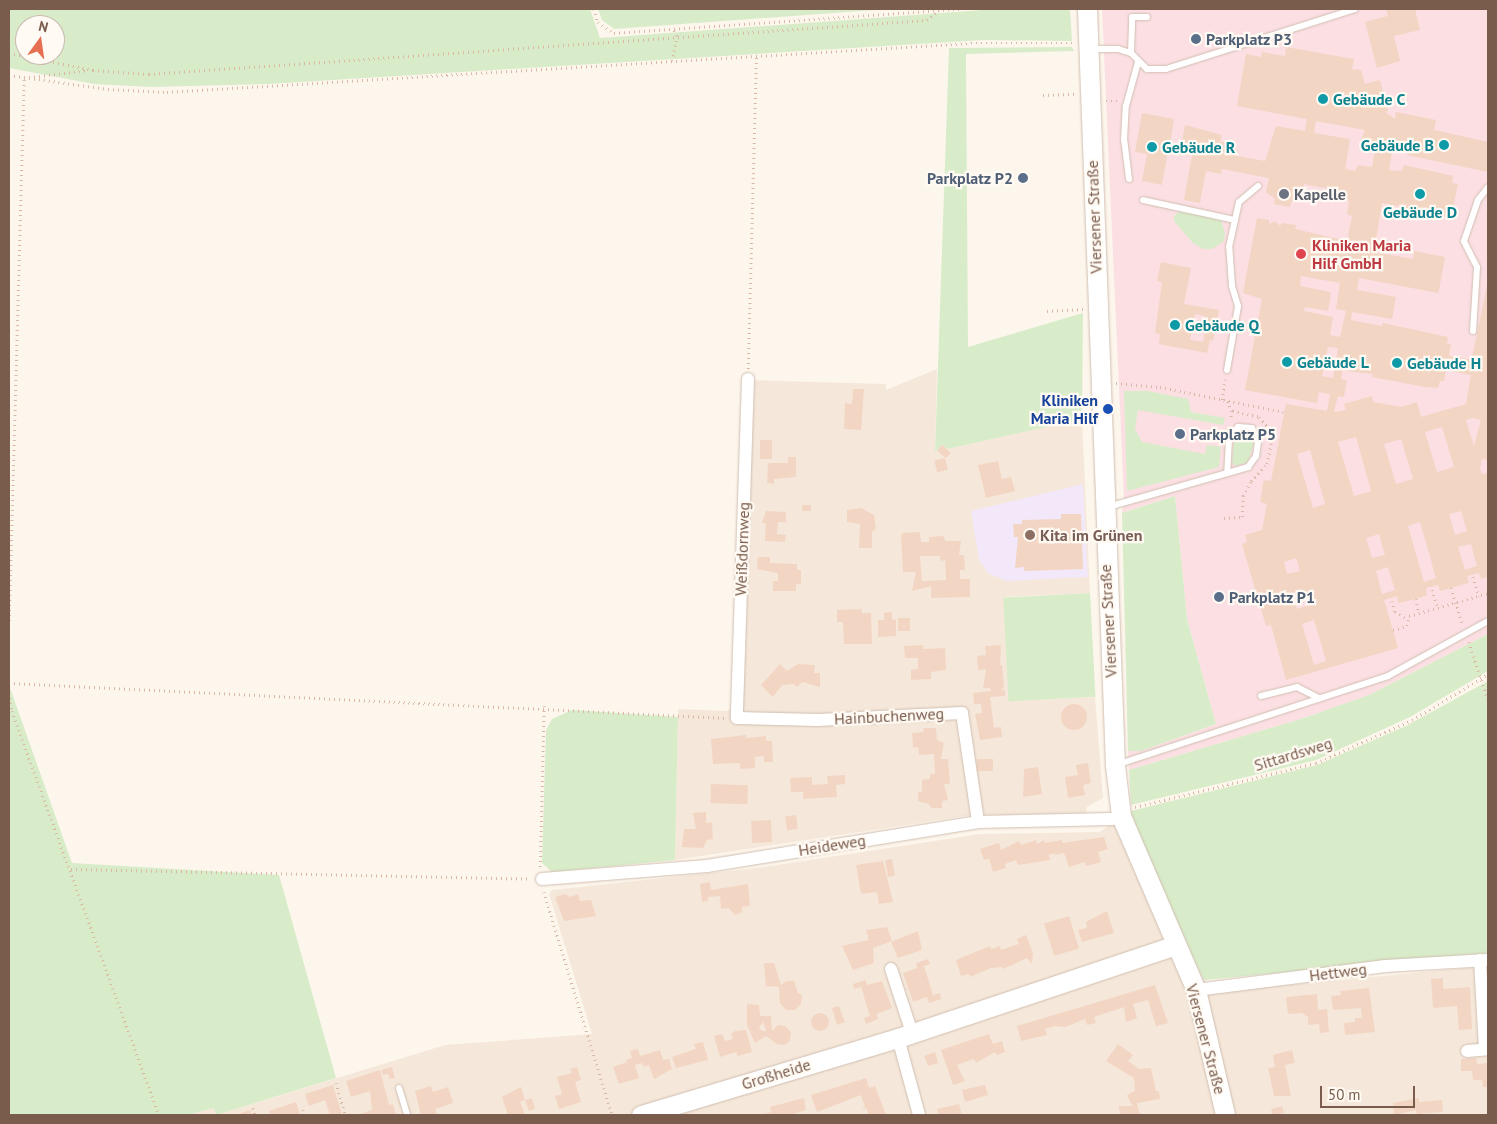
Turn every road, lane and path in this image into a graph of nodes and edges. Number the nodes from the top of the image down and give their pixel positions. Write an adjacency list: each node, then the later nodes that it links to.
1 (594, 9): 7 (path)
2 (959, 9): 5 (path)
3 (1087, 9): 9 (main road, Viersener Straße)
4 (1355, 9): 14 (lane)
5 (939, 11): 7 (path); 8 (path)
6 (1147, 17): 11 (lane)
7 (673, 29): 8 (path)
8 (677, 36): 13 (path); 15 (path)
9 (1088, 48): 11 (lane); 12 (path); 27 (main road, Viersener Straße)
10 (9, 53): 15 (path)
11 (1130, 53): 14 (lane)
12 (756, 55): 13 (path); 31 (path)
13 (672, 61): 17 (path)
14 (1138, 62): 20 (lane)
15 (93, 70): 17 (path)
16 (9, 74): 17 (path)
17 (24, 78): 48 (path)
18 (1080, 94): 19 (path)
19 (1042, 95)
20 (1127, 100): 21 (path); 22 (lane)
21 (1100, 101)
22 (1129, 179)
23 (1258, 186): 26 (lane)
24 (1488, 186): 29 (lane)
25 (1143, 200): 26 (lane)
26 (1235, 220): 30 (lane)
27 (1096, 302): 28 (path); 36 (main road, Viersener Straße)
28 (1047, 311)
29 (1473, 331)
30 (1227, 370): 33 (path)
31 (748, 379): 60 (street, Weißdornweg)
32 (1112, 392): 33 (path)
33 (1222, 400): 34 (path)
34 (1284, 412)
35 (1227, 473): 35 (lane); 36 (lane)
36 (1103, 508): 61 (main road, Viersener Straße)
37 (1473, 577): 41 (path)
38 (1451, 588): 44 (path)
39 (1432, 590): 45 (path)
40 (1488, 593): 41 (path)
41 (1479, 596): 44 (path)
42 (1416, 599): 46 (path)
43 (1392, 601): 47 (path)
44 (1456, 603): 45 (path); 51 (path)
45 (1438, 608): 46 (path)
46 (1420, 613): 47 (path)
47 (1407, 619): 50 (path)
48 (9, 621)
49 (1488, 621): 51 (lane)
50 (1393, 630)
51 (1465, 631): 53 (path); 57 (lane)
52 (1488, 674): 53 (path, Sittardsweg)
53 (1482, 677): 58 (path); 62 (path, Sittardsweg)
54 (9, 683): 59 (path)
55 (9, 693): 64 (path)
56 (1261, 696): 57 (lane)
57 (1319, 698): 61 (lane)
58 (1488, 700)
59 (544, 706): 60 (path); 65 (path)
60 (737, 718): 63 (street, Hainbuchenweg)
61 (1115, 765): 62 (main road, Viersener Straße)
62 (1121, 816): 63 (street, Heideweg); 66 (main road, Viersener Straße)
63 (978, 822): 65 (street, Heideweg)
64 (71, 869): 65 (path); 78 (path)
65 (542, 879): 83 (path)
66 (1176, 946): 69 (main road, Viersener Straße); 70 (main road, Großheide)
67 (1484, 960): 69 (street, Hettweg); 71 (street, Hettweg)
68 (891, 969): 70 (street)
69 (1196, 990): 86 (main road, Viersener Straße)
70 (905, 1036): 76 (main road, Großheide); 85 (street)
71 (1486, 1049): 72 (street, Hettweg)
72 (1467, 1050)
73 (336, 1083): 81 (path)
74 (399, 1088): 82 (lane)
75 (253, 1108): 79 (path)
76 (688, 1108): 84 (main road, Großheide)
77 (303, 1110): 80 (path)
78 (159, 1115)
79 (256, 1115)
80 (304, 1115)
81 (346, 1115)
82 (407, 1115)
83 (612, 1115)
84 (640, 1115)
85 (919, 1115)
86 (1225, 1115)

